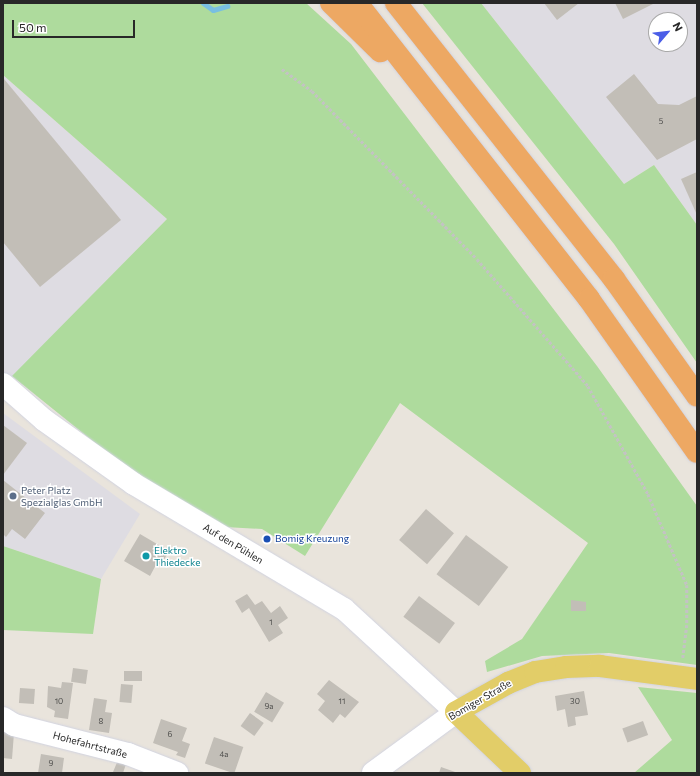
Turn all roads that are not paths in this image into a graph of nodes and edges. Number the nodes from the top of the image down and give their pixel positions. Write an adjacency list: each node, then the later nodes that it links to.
1 (331, 3): 4 (highway)
2 (357, 3): 4 (highway)
3 (396, 3): 6 (highway)
4 (450, 121): 7 (highway)
5 (3, 384): 9 (street, Auf den Pühlen)
6 (697, 396)
7 (697, 452)
8 (689, 678): 9 (main road, Bomiger Straße)
9 (456, 712): 12 (street, Bomiger Straße); 13 (main road)
10 (3, 718): 11 (street, Hohefahrtstraße)
11 (177, 773)
12 (373, 773)
13 (520, 773)

